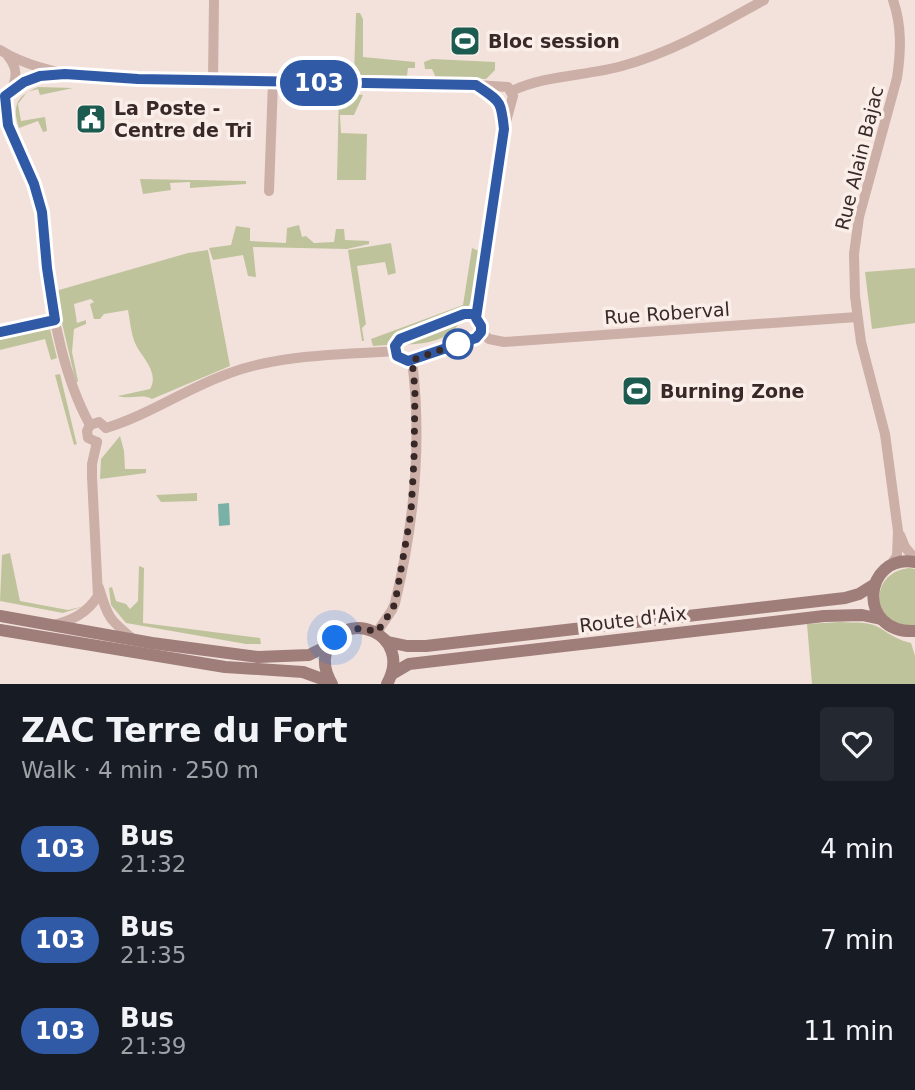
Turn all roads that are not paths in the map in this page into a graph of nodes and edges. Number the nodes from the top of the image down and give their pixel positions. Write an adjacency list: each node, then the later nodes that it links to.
1 (214, 0): 6 (street)
2 (764, 0): 9 (street)
3 (893, 0): 13 (street, Rue Alain Bajac)
4 (4, 53): 5 (street); 8 (street)
5 (65, 74): 6 (street); 8 (street)
6 (213, 81): 7 (street)
7 (273, 82): 9 (street); 12 (street)
8 (6, 94): 11 (street)
9 (504, 96): 14 (street)
10 (0, 115): 11 (street)
11 (8, 125): 15 (street)
12 (269, 191)
13 (857, 317): 17 (street, Rue Roberval); 23 (street, Rue Alain Bajac)
14 (476, 318): 17 (street); 18 (street)
15 (55, 320): 16 (street); 20 (street)
16 (0, 332)
17 (481, 332): 19 (street)
18 (395, 351): 19 (street); 21 (street)
19 (412, 360): 33 (street)
20 (90, 425): 21 (street); 22 (street)
21 (106, 428): 22 (street)
22 (97, 442): 27 (street)
23 (898, 531): 24 (street); 25 (street)
24 (915, 561): 25 (main road)
25 (889, 567): 26 (main road)
26 (875, 584): 29 (main road); 35 (main road, Route d'Aix)
27 (99, 585): 30 (street); 34 (street)
28 (0, 616): 30 (main road)
29 (881, 619): 32 (main road, Route d'Aix); 37 (main road, Route d'Aix)
30 (50, 626): 34 (main road)
31 (0, 630): 38 (main road)
32 (915, 631)
33 (377, 632): 35 (main road); 36 (main road)
34 (135, 640): 36 (main road)
35 (387, 642): 37 (main road)
36 (329, 645): 38 (main road)
37 (390, 679)
38 (331, 683)

